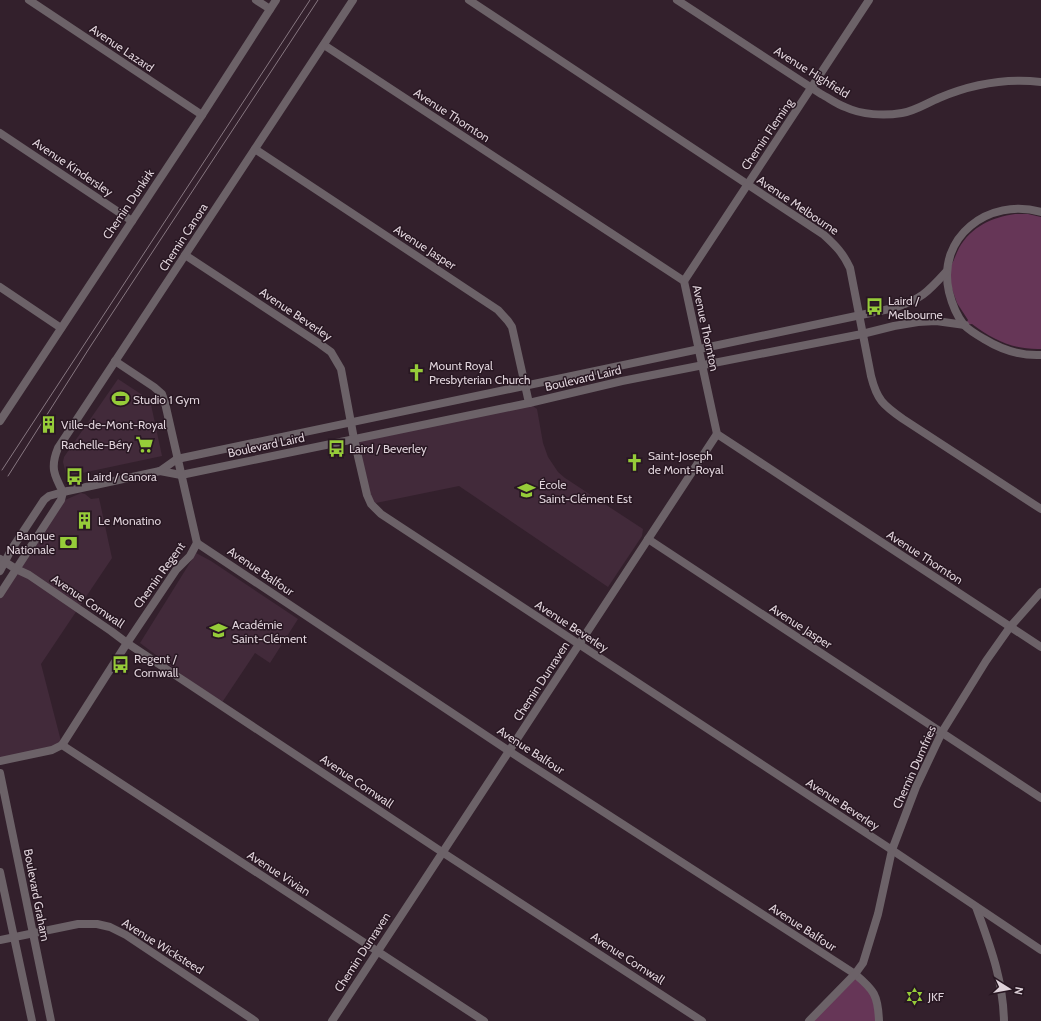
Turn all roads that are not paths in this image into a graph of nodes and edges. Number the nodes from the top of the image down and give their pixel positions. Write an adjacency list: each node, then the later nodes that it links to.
1 (29, 0): 12 (street, Avenue Lazard)
2 (256, 0): 8 (street)
3 (276, 0): 8 (street, Chemin Dunkirk)
4 (354, 0): 9 (street, Chemin Canora)
5 (469, 0): 15 (street, Avenue Melbourne)
6 (677, 0): 11 (street, Avenue Highfield)
7 (869, 0): 11 (street, Chemin Fleming)
8 (270, 9): 12 (street, Chemin Dunkirk)
9 (324, 45): 14 (street, Chemin Canora); 20 (street, Avenue Thornton)
10 (1041, 82): 11 (street, Avenue Highfield)
11 (812, 88): 15 (street, Chemin Fleming)
12 (202, 115): 17 (street, Chemin Dunkirk)
13 (0, 133): 17 (street, Avenue Kindersley)
14 (255, 149): 18 (street, Chemin Canora); 30 (street, Avenue Jasper)
15 (748, 185): 20 (street, Chemin Fleming); 22 (street, Avenue Melbourne)
16 (1041, 212): 19 (street, Boulevard Laird)
17 (132, 221): 24 (street, Chemin Dunkirk)
18 (185, 255): 28 (street, Chemin Canora); 33 (street, Avenue Beverley)
19 (946, 272): 22 (street, Boulevard Laird); 23 (street, Boulevard Laird)
20 (684, 282): 26 (street, Avenue Thornton)
21 (0, 287): 24 (street)
22 (859, 316): 25 (street, Avenue Melbourne); 26 (street, Boulevard Laird)
23 (965, 326): 25 (street, Boulevard Laird); 27 (street, Boulevard Laird)
24 (61, 328): 32 (street, Chemin Dunkirk)
25 (862, 334): 29 (street, Boulevard Laird); 40 (street, Avenue Melbourne)
26 (698, 349): 29 (street, Avenue Thornton); 30 (street, Boulevard Laird)
27 (1041, 355)
28 (115, 361): 36 (street, Chemin Regent); 39 (street, Chemin Canora)
29 (702, 366): 31 (street, Boulevard Laird); 34 (street, Avenue Thornton)
30 (525, 385): 31 (street, Avenue Jasper); 33 (street, Boulevard Laird)
31 (529, 403): 35 (street, Boulevard Laird)
32 (0, 421)
33 (351, 422): 35 (street, Avenue Beverley); 36 (street, Boulevard Laird)
34 (717, 434): 41 (street, Chemin Dunraven); 48 (street, Avenue Thornton)
35 (354, 438): 38 (street, Boulevard Laird); 50 (street, Avenue Beverley)
36 (177, 459): 37 (street, Boulevard Laird); 38 (street, Chemin Regent)
37 (160, 471): 38 (street, Boulevard Laird); 39 (street, Boulevard Laird)
38 (181, 475): 42 (street, Chemin Regent)
39 (64, 492): 43 (street); 44 (street)
40 (1041, 509)
41 (648, 540): 50 (street, Chemin Dunraven); 52 (street, Avenue Jasper)
42 (197, 543): 49 (street, Chemin Regent); 54 (street, Avenue Balfour)
43 (3, 561): 44 (street, Avenue Cornwall); 45 (street)
44 (16, 570): 47 (street); 49 (street, Avenue Cornwall)
45 (0, 571)
46 (1041, 592): 48 (street, Chemin Dumfries)
47 (0, 594)
48 (1010, 627): 51 (street, Avenue Thornton); 52 (street, Chemin Dumfries)
49 (127, 643): 53 (street, Chemin Regent); 59 (street, Avenue Cornwall)
50 (579, 645): 54 (street, Chemin Dunraven); 58 (street, Avenue Beverley)
51 (1041, 647)
52 (942, 732): 57 (street, Avenue Jasper); 58 (street, Chemin Dumfries)
53 (62, 745): 55 (street); 66 (street, Avenue Vivian)
54 (509, 751): 59 (street, Chemin Dunraven); 67 (street, Avenue Balfour)
55 (0, 761)
56 (0, 774): 62 (street, Boulevard Graham)
57 (1041, 798)
58 (892, 850): 61 (street, Avenue Beverley); 67 (street, Chemin Dumfries)
59 (442, 852): 66 (street, Chemin Dunraven); 73 (street, Avenue Cornwall)
60 (0, 872): 63 (street)
61 (976, 907): 65 (street, Avenue Beverley); 76 (street)
62 (32, 934): 63 (street, Avenue Wicksteed); 69 (street, Boulevard Graham); 70 (street, Avenue Wicksteed)
63 (14, 937): 64 (street, Avenue Wicksteed); 68 (street)
64 (0, 940)
65 (1041, 950)
66 (377, 951): 71 (street, Chemin Dunraven); 72 (street, Avenue Vivian)
67 (855, 974): 74 (street, Chemin Dumfries); 75 (street)
68 (32, 1021)
69 (51, 1021)
70 (255, 1021)
71 (332, 1021)
72 (484, 1021)
73 (702, 1021)
74 (809, 1021)
75 (879, 1021)
76 (1004, 1021)

